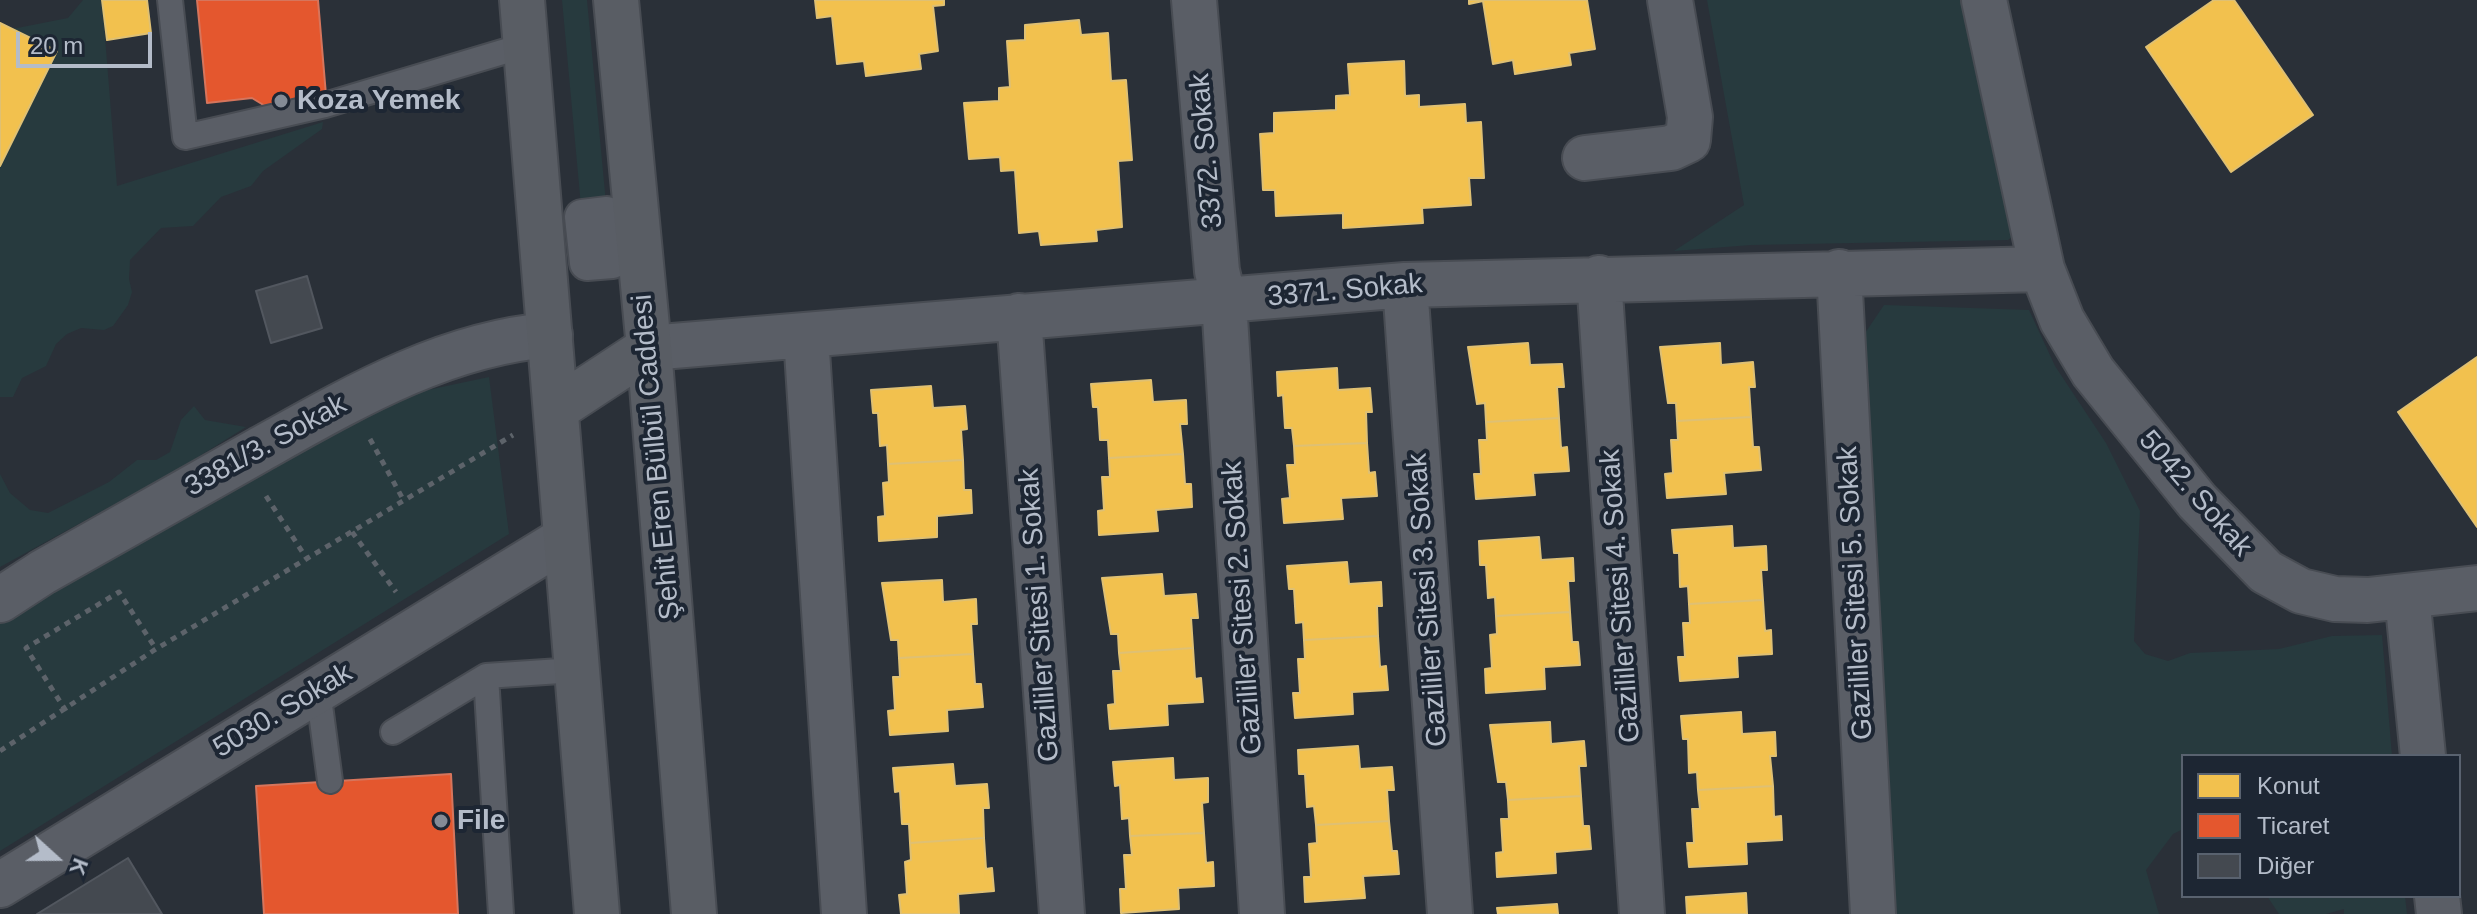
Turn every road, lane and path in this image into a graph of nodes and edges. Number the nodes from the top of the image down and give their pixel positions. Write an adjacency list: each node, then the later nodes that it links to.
1 (170, 0): 7 (lane)
2 (522, 0): 7 (main road)
3 (616, 0): 17 (main road, Şehit Eren Bülbül Caddesi)
4 (1194, 0): 13 (street, 3372. Sokak)
5 (1670, 0): 8 (street)
6 (1990, 3): 9 (street, 5042. Sokak)
7 (526, 45): 15 (main road)
8 (1585, 158)
9 (2042, 269): 10 (street, 3371. Sokak); 27 (street, 5042. Sokak)
10 (1839, 272): 11 (street, 3371. Sokak); 48 (street, Gazililer Sitesi 5. Sokak)
11 (1599, 278): 12 (street, 3371. Sokak); 47 (street, Gazililer Sitesi 4. Sokak)
12 (1405, 285): 13 (street, 3371. Sokak); 46 (street, Gazililer Sitesi 3. Sokak)
13 (1224, 301): 14 (street, 3371. Sokak); 45 (street, Gazililer Sitesi 2. Sokak)
14 (1019, 316): 16 (street, 3371. Sokak); 44 (street, Gazililer Sitesi 1. Sokak)
15 (550, 335): 18 (street, 3381/3. Sokak); 19 (main road)
16 (806, 336): 17 (street, 3371. Sokak); 43 (street)
17 (649, 348): 19 (main road); 42 (main road, Şehit Eren Bülbül Caddesi)
18 (348, 400): 21 (street, 3381/3. Sokak); 22 (path)
19 (556, 409): 24 (main road)
20 (498, 444): 22 (path)
21 (243, 459): 25 (path); 28 (street, 3381/3. Sokak)
22 (404, 501): 23 (path)
23 (352, 532): 25 (path); 29 (path)
24 (566, 538): 29 (street, 5030. Sokak); 31 (main road)
25 (307, 559): 30 (path)
26 (2477, 588): 27 (street, 5042. Sokak)
27 (2407, 596): 37 (street)
28 (0, 600)
29 (422, 626): 33 (street, 5030. Sokak)
30 (156, 649): 34 (path); 34 (path)
31 (575, 670): 32 (lane); 41 (main road)
32 (486, 676): 35 (lane); 40 (lane)
33 (318, 690): 38 (lane); 39 (street, 5030. Sokak)
34 (66, 711): 36 (path)
35 (393, 732)
36 (0, 751)
37 (2423, 754)
38 (330, 781)
39 (0, 885)
40 (501, 914)
41 (597, 914)
42 (694, 914)
43 (844, 914)
44 (1062, 914)
45 (1262, 914)
46 (1450, 914)
47 (1642, 914)
48 (1873, 914)

